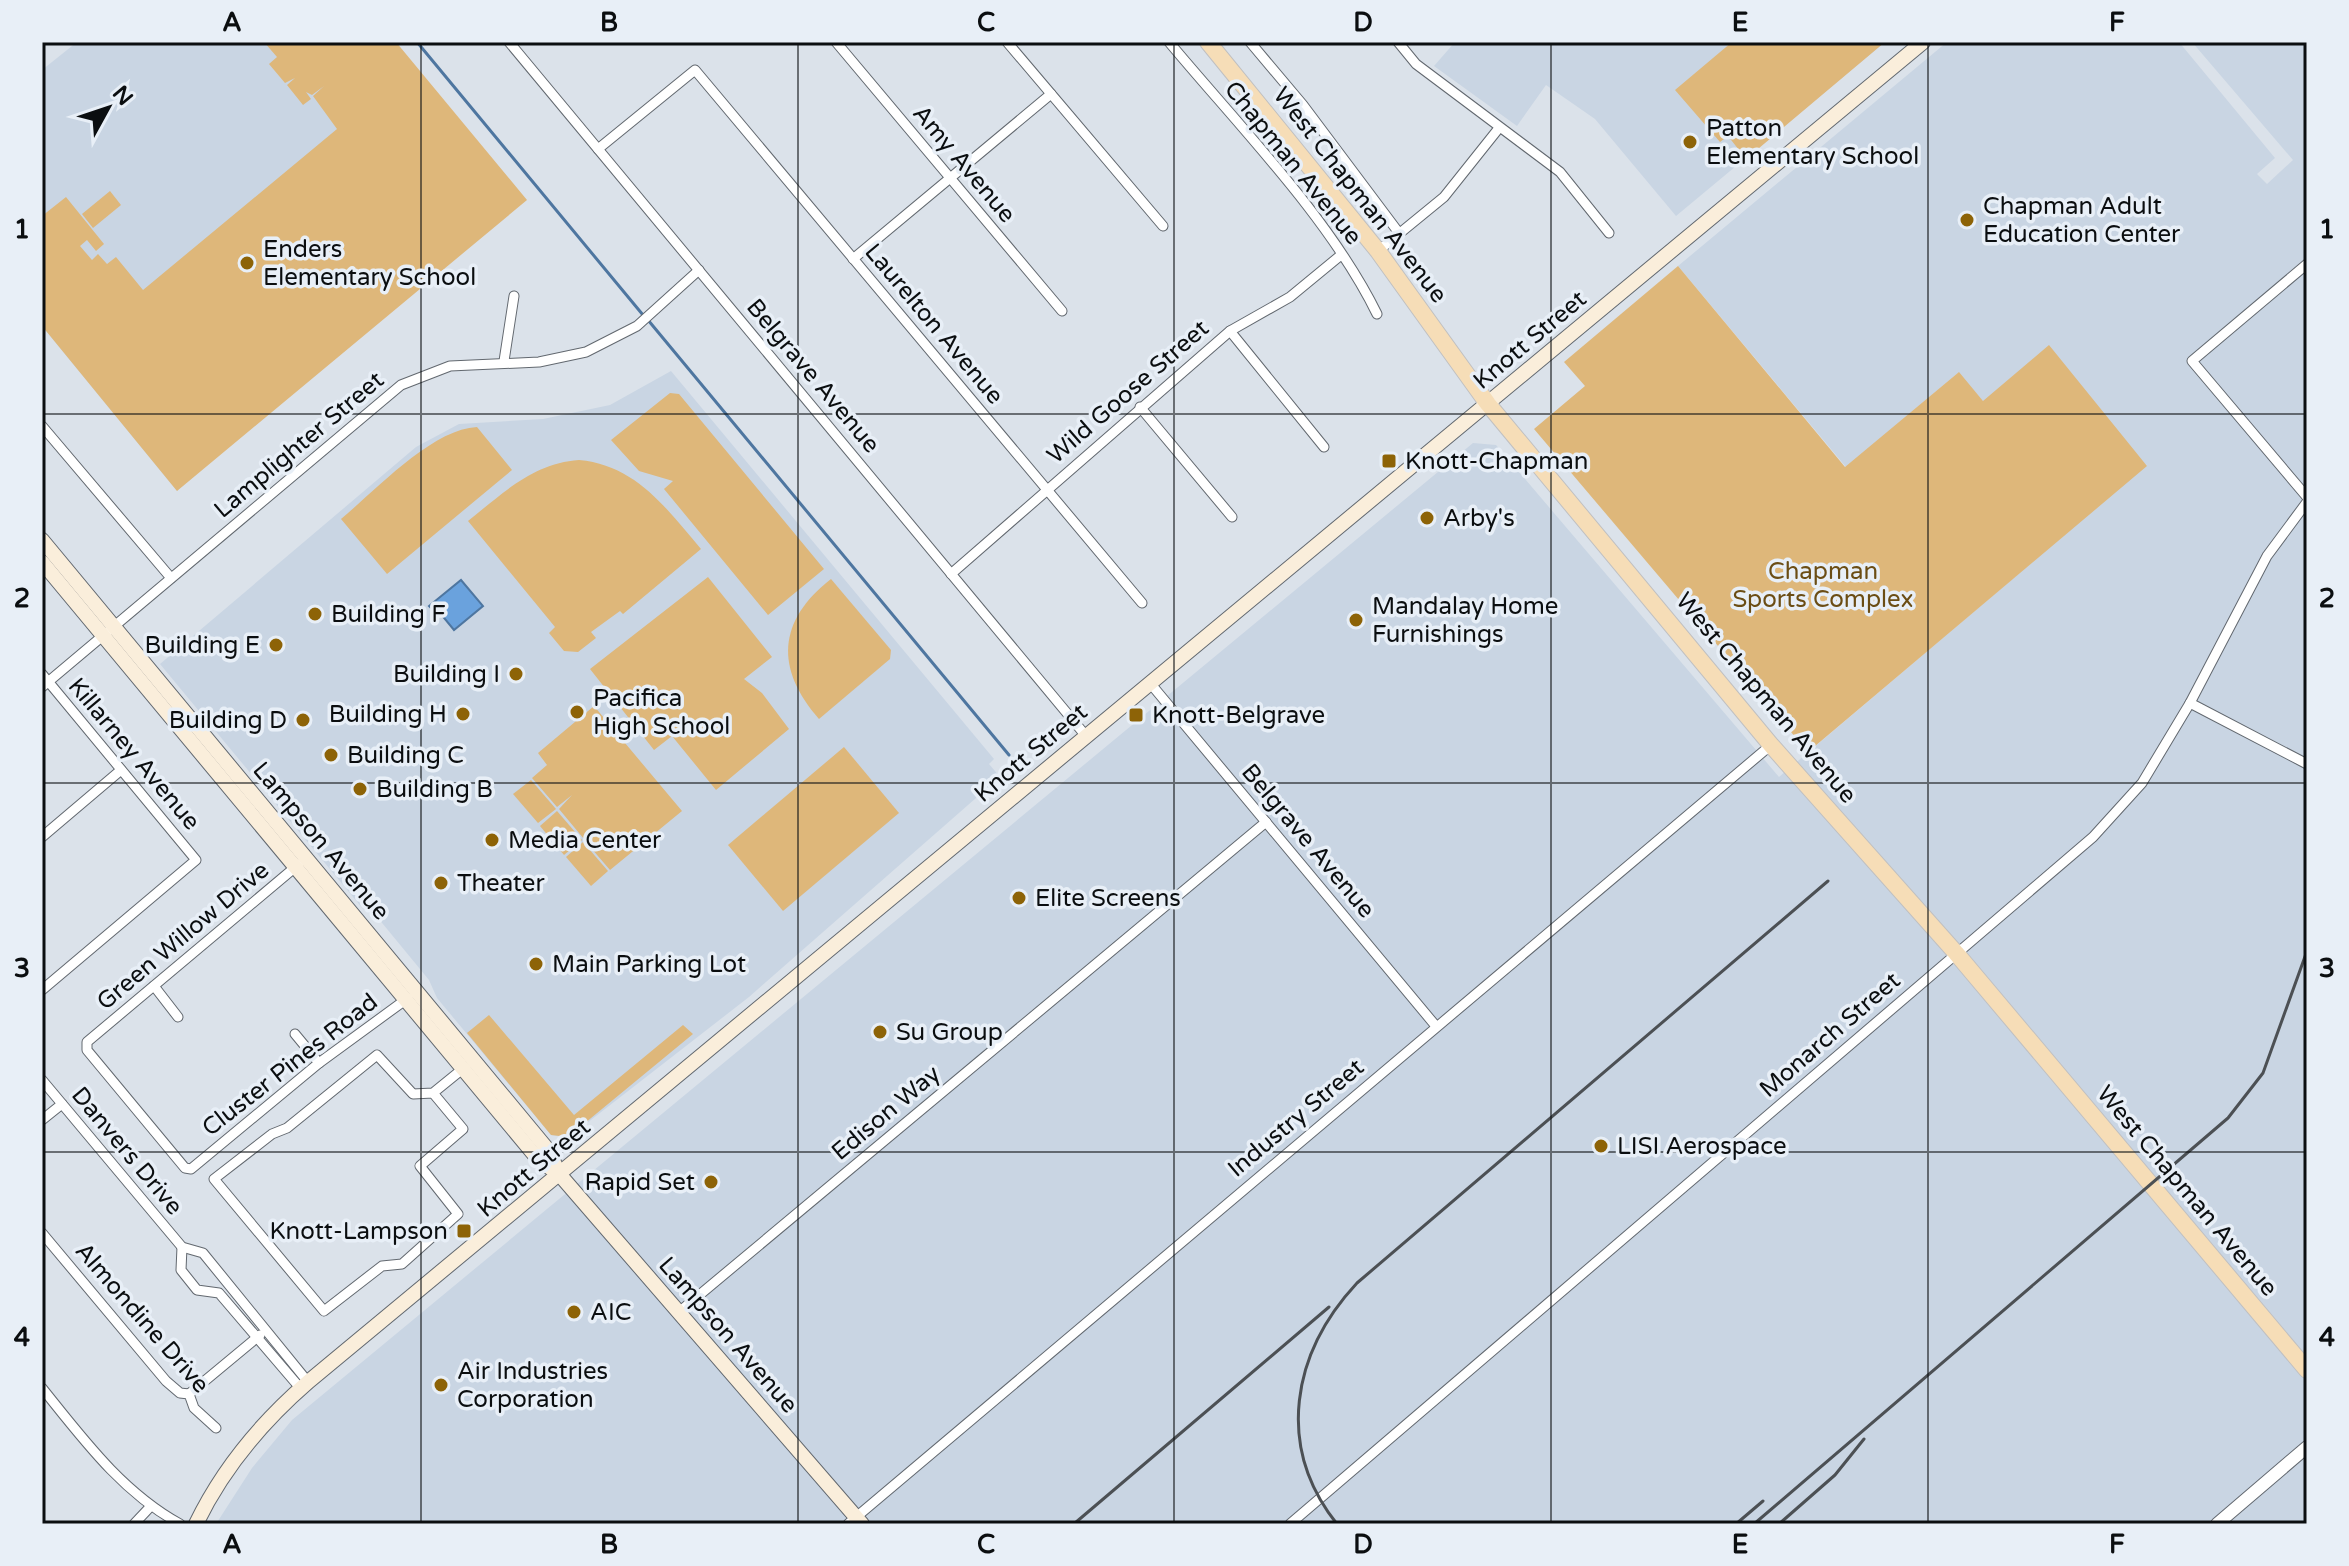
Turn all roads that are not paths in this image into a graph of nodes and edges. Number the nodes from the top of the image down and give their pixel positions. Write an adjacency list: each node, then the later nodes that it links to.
1 (525, 42): 9 (street)
2 (836, 42): 13 (street, Amy Avenue)
3 (1007, 42): 10 (street)
4 (1169, 42): 18 (street, Chapman Avenue)
5 (1208, 42): 17 (main road, West Chapman Avenue)
6 (1250, 42): 15 (street, Chapman Avenue)
7 (1398, 42): 11 (street)
8 (1923, 42): 27 (main road, Knott Street)
9 (512, 46): 12 (street, Belgrave Avenue)
10 (1051, 94): 13 (street); 14 (street)
11 (1499, 128): 15 (street); 16 (street)
12 (598, 149): 19 (street, Laurelton Avenue); 21 (street, Belgrave Avenue)
13 (950, 177): 19 (street); 23 (street, Amy Avenue)
14 (1163, 226)
15 (1399, 233): 17 (street)
16 (1609, 233)
17 (1378, 251): 27 (main road, West Chapman Avenue)
18 (1341, 255): 24 (street, Chapman Avenue); 25 (street, Wild Goose Street)
19 (853, 259): 31 (street, Laurelton Avenue)
20 (2307, 264): 32 (street)
21 (699, 270): 26 (street, Lamplighter Street); 36 (street, Belgrave Avenue)
22 (514, 296): 26 (street)
23 (1062, 311)
24 (1377, 314)
25 (1230, 331): 28 (street, Wild Goose Street); 30 (street)
26 (504, 361): 37 (street, Lamplighter Street)
27 (1488, 404): 41 (main road, Knott Street); 44 (main road, West Chapman Avenue)
28 (1140, 407): 31 (street, Wild Goose Street); 33 (street)
29 (42, 426): 37 (street)
30 (1324, 447)
31 (1046, 489): 36 (street, Wild Goose Street); 38 (street, Laurelton Avenue)
32 (2307, 500): 42 (street, Monarch Street)
33 (1232, 517)
34 (42, 540): 39 (main road, Lampson Avenue)
35 (42, 562): 39 (main road, Lampson Avenue)
36 (951, 574): 43 (street, Belgrave Avenue)
37 (171, 578): 39 (street, Lamplighter Street)
38 (1142, 603)
39 (108, 631): 40 (street, Lamplighter Street); 49 (main road, Lampson Avenue)
40 (44, 681): 46 (street, Killarney Avenue)
41 (1150, 683): 43 (main road, Knott Street); 47 (street, Belgrave Avenue)
42 (2190, 703): 45 (street); 50 (street, Monarch Street)
43 (1086, 736): 64 (main road, Knott Street)
44 (1771, 745): 50 (main road, West Chapman Avenue); 55 (street, Industry Street)
45 (2307, 764)
46 (121, 770): 48 (street); 52 (street, Killarney Avenue)
47 (1266, 822): 55 (street, Belgrave Avenue); 69 (street, Edison Way)
48 (42, 837)
49 (302, 862): 51 (street, Green Willow Drive); 53 (main road, Lampson Avenue)
50 (1956, 953): 71 (main road, West Chapman Avenue); 82 (street, Monarch Street)
51 (154, 986): 54 (street); 63 (street, Green Willow Drive)
52 (42, 990)
53 (411, 996): 57 (street, Cluster Pines Road); 58 (main road, Lampson Avenue)
54 (178, 1017)
55 (1435, 1025): 78 (street, Industry Street)
56 (295, 1034): 57 (street)
57 (319, 1063): 63 (street, Cluster Pines Road)
58 (468, 1064): 60 (street); 64 (main road, Lampson Avenue)
59 (42, 1080): 61 (street, Danvers Drive)
60 (433, 1093): 60 (street)
61 (62, 1104): 62 (street); 66 (street, Danvers Drive)
62 (42, 1120)
63 (188, 1169)
64 (560, 1175): 69 (main road, Lampson Avenue); 72 (main road, Knott Street)
65 (42, 1233): 74 (street, Almondine Drive)
66 (182, 1247): 67 (street, Danvers Drive); 68 (street, Danvers Drive)
67 (228, 1285): 68 (street); 70 (street, Danvers Drive)
68 (219, 1293): 70 (street, Danvers Drive)
69 (679, 1312): 78 (main road, Lampson Avenue)
70 (262, 1334): 72 (street, Danvers Drive); 74 (street)
71 (2307, 1370)
72 (304, 1385): 81 (main road, Knott Street)
73 (42, 1388): 77 (street)
74 (189, 1394): 75 (street, Almondine Drive)
75 (216, 1428)
76 (2307, 1447): 83 (street)
77 (151, 1506): 79 (street); 80 (street)
78 (855, 1522)
79 (134, 1524)
80 (180, 1524)
81 (196, 1524)
82 (1290, 1524)
83 (2217, 1524)

